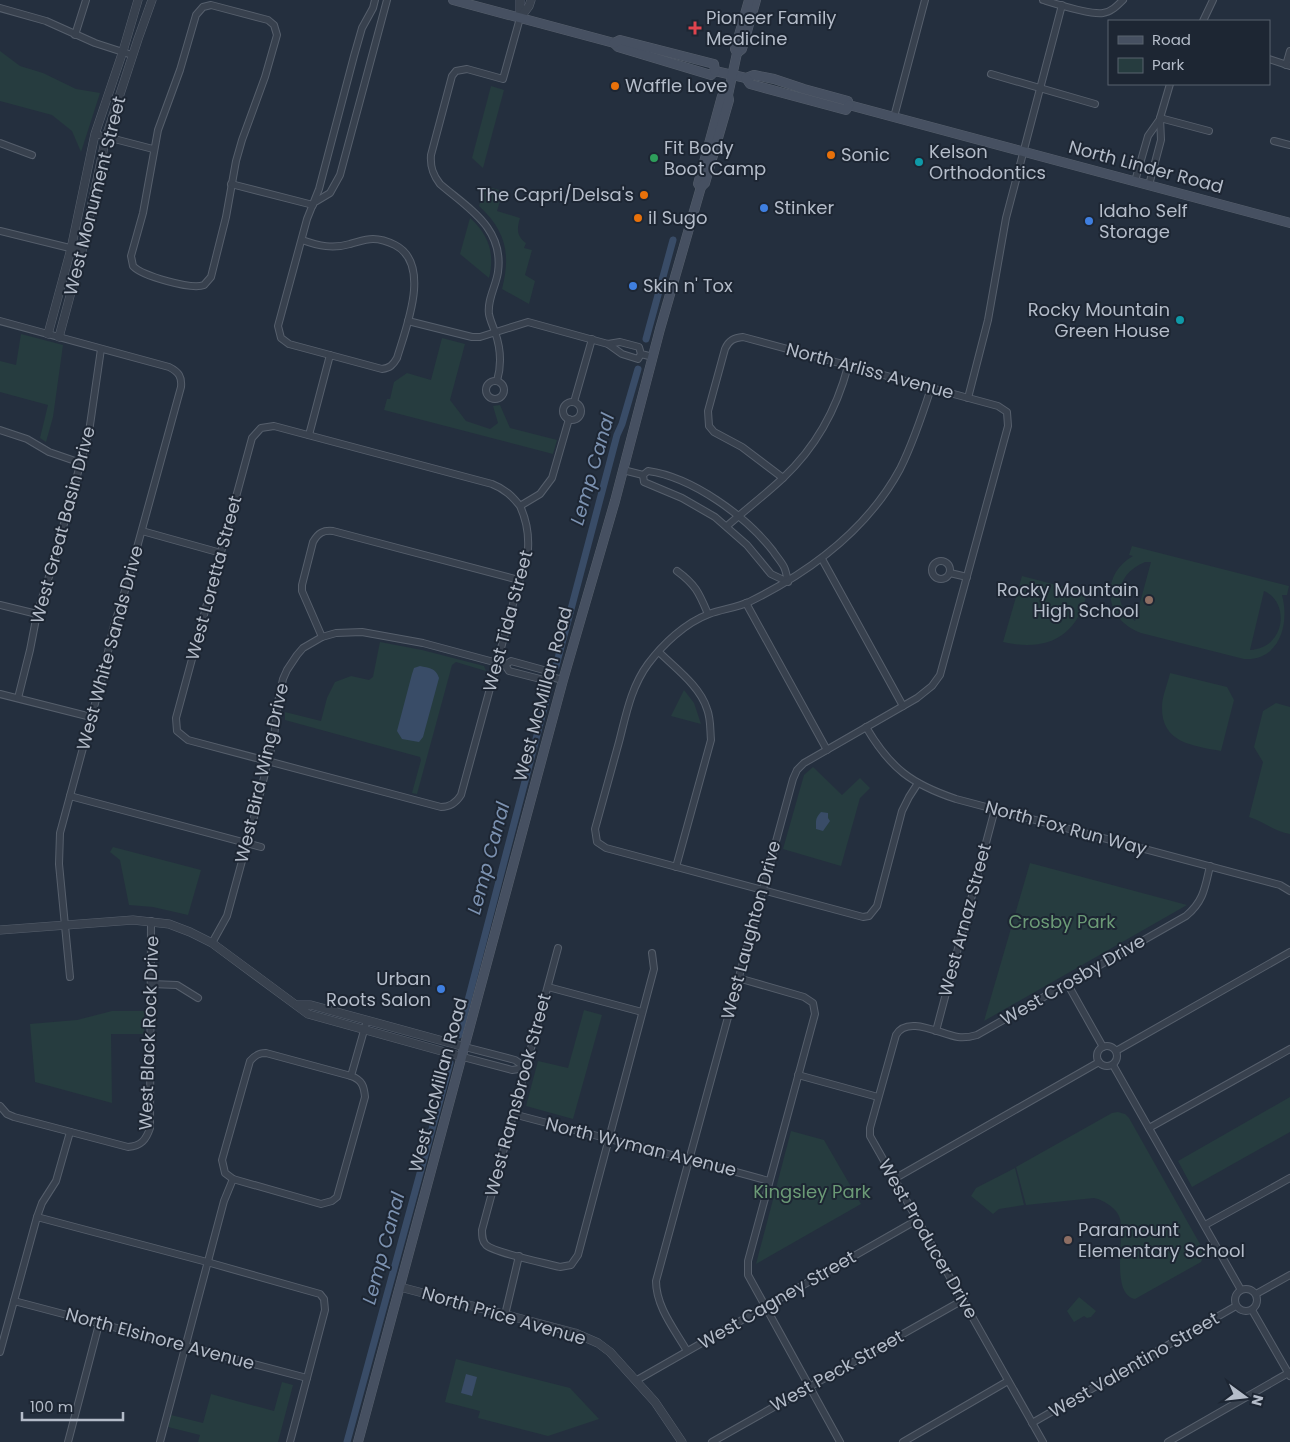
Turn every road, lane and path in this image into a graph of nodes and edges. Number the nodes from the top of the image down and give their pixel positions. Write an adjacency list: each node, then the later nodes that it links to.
1 (86, 0): 19 (street)
2 (138, 0): 20 (street, West Monument Street)
3 (152, 0): 23 (street, West Monument Street)
4 (374, 0): 45 (street)
5 (387, 0): 45 (street)
6 (453, 0): 17 (main road, North Linder Road)
7 (520, 0): 17 (street)
8 (531, 0): 17 (street)
9 (748, 0): 22 (main road, West McMillan Road)
10 (756, 0): 22 (main road, West McMillan Road)
11 (925, 0): 31 (street)
12 (1043, 0): 15 (street)
13 (1123, 0): 15 (street)
14 (1213, 0): 18 (street)
15 (1062, 5): 29 (street)
16 (0, 8): 19 (street)
17 (520, 18): 27 (main road, North Linder Road); 53 (street)
18 (1203, 20)
19 (75, 35): 20 (street)
20 (123, 51): 23 (street); 34 (street, West Monument Street)
21 (1290, 51): 25 (street)
22 (737, 53): 27 (main road, West McMillan Road)
23 (132, 55): 35 (street, West Monument Street)
24 (1270, 59): 25 (street)
25 (1288, 65)
26 (991, 74): 29 (street)
27 (732, 75): 31 (main road, North Linder Road); 61 (main road, West McMillan Road)
28 (1170, 85): 32 (street)
29 (1040, 89): 30 (street); 40 (street)
30 (1095, 104)
31 (894, 117): 40 (main road, North Linder Road)
32 (1160, 118): 33 (street); 42 (street); 44 (street)
33 (1210, 131)
34 (95, 134): 35 (street); 49 (street, West Monument Street)
35 (106, 137): 39 (street); 50 (street, West Monument Street)
36 (1274, 141): 38 (street)
37 (0, 143): 41 (street)
38 (1290, 145)
39 (153, 149): 43 (street); 43 (street)
40 (1023, 151): 42 (main road, North Linder Road); 65 (street)
41 (32, 155)
42 (1136, 181): 44 (main road, North Linder Road)
43 (232, 184): 45 (street)
44 (1149, 184): 46 (main road, North Linder Road)
45 (314, 203): 48 (street)
46 (1290, 223)
47 (0, 231): 49 (street)
48 (302, 240): 52 (street); 60 (street)
49 (70, 249): 50 (street); 54 (street, West Monument Street)
50 (82, 251): 55 (street, West Monument Street)
51 (0, 321): 54 (street)
52 (408, 321): 53 (street); 60 (street)
53 (495, 332): 56 (street); 63 (street)
54 (48, 334): 55 (street)
55 (59, 337): 58 (street)
56 (592, 339): 57 (street); 66 (street)
57 (608, 344): 59 (street); 59 (street)
58 (102, 350): 71 (street, West Great Basin Drive); 78 (street, West White Sands Drive)
59 (641, 354): 61 (street)
60 (330, 355): 70 (street)
61 (652, 357): 72 (main road, West McMillan Road)
62 (848, 366): 64 (street, North Arliss Avenue); 74 (street); 74 (street, North Arliss Avenue)
63 (497, 381)
64 (931, 388): 65 (street, North Arliss Avenue); 80 (street)
65 (968, 398): 67 (street, North Arliss Avenue)
66 (574, 402): 68 (street); 68 (street)
67 (1007, 412): 83 (street, West Laughton Drive)
68 (569, 420): 75 (street)
69 (0, 430): 71 (street)
70 (309, 435): 75 (street); 79 (street, West Loretta Street)
71 (81, 462): 88 (street, West Great Basin Drive)
72 (623, 470): 73 (street); 93 (main road, West McMillan Road)
73 (642, 475): 76 (street); 77 (street)
74 (783, 478): 76 (street)
75 (520, 506): 84 (street, West Tida Street)
76 (738, 516): 77 (street); 85 (street)
77 (727, 526): 85 (street)
78 (142, 531): 79 (street); 97 (street, West White Sands Drive)
79 (221, 553): 100 (street, West Loretta Street)
80 (822, 559): 85 (street); 96 (street)
81 (677, 571): 89 (street)
82 (950, 572): 83 (street)
83 (967, 577): 96 (street, West Laughton Drive)
84 (519, 580): 90 (street); 92 (street, West Tida Street)
85 (788, 582): 86 (street)
86 (746, 603): 89 (street); 99 (street)
87 (0, 605): 88 (street)
88 (37, 614): 95 (street, West Great Basin Drive)
89 (708, 614): 91 (street)
90 (322, 637): 92 (street); 100 (street, West Bird Wing Drive)
91 (658, 652): 107 (street); 107 (street)
92 (497, 663): 93 (street); 100 (street, West Tida Street)
93 (563, 680): 129 (main road, West McMillan Road)
94 (0, 694): 95 (street)
95 (18, 698): 97 (street)
96 (903, 706): 98 (street, West Laughton Drive)
97 (91, 717): 102 (street, West White Sands Drive)
98 (866, 727): 99 (street, West Laughton Drive); 101 (street, North Fox Run Way)
99 (827, 750): 108 (street, West Laughton Drive)
100 (268, 761): 104 (street, West Bird Wing Drive)
101 (918, 783): 103 (street, North Fox Run Way); 108 (street)
102 (70, 796): 104 (street); 111 (street, West White Sands Drive)
103 (995, 809): 106 (street, North Fox Run Way); 128 (street, West Arnaz Street)
104 (247, 843): 105 (street); 113 (street, West Bird Wing Drive)
105 (261, 847)
106 (1210, 866): 109 (street, North Fox Run Way); 120 (street, West Crosby Drive)
107 (676, 868): 108 (street)
108 (762, 891): 118 (street, West Laughton Drive)
109 (1290, 891)
110 (152, 921): 111 (street); 113 (street); 119 (street, West Black Rock Drive)
111 (65, 925): 112 (street); 117 (street, West White Sands Drive)
112 (0, 930)
113 (212, 943): 123 (street)
114 (558, 948): 121 (street, West Ramsbrook Street)
115 (1290, 952): 132 (street)
116 (652, 954): 124 (street)
117 (70, 977)
118 (738, 978): 137 (street); 145 (street, West Laughton Drive)
119 (151, 984): 122 (street); 143 (street, West Black Rock Drive)
120 (1067, 984): 128 (street, West Crosby Drive); 130 (street)
121 (548, 987): 124 (street); 136 (street, West Ramsbrook Street)
122 (198, 998)
123 (298, 1005): 125 (street); 127 (street)
124 (642, 1012): 144 (street)
125 (367, 1020): 127 (street); 129 (street)
126 (901, 1027): 128 (street, West Crosby Drive); 139 (street, West Producer Drive)
127 (364, 1029): 133 (street); 138 (street)
128 (936, 1031)
129 (465, 1047): 133 (main road, West McMillan Road); 136 (street)
130 (1103, 1047): 132 (street); 134 (street)
131 (1290, 1049): 142 (street)
132 (1116, 1051): 135 (street)
133 (463, 1057): 136 (street); 156 (main road, West McMillan Road)
134 (1099, 1062): 135 (street); 148 (street)
135 (1113, 1064): 142 (street)
136 (526, 1068): 141 (street, West Ramsbrook Street)
137 (798, 1075): 139 (street); 149 (street)
138 (351, 1076): 147 (street); 147 (street)
139 (878, 1097): 148 (street, West Producer Drive)
140 (1, 1108): 143 (street)
141 (513, 1114): 144 (street, North Wyman Avenue); 153 (street, West Ramsbrook Street)
142 (1149, 1128): 152 (street)
143 (70, 1132): 150 (street)
144 (609, 1140): 145 (street, North Wyman Avenue); 153 (street)
145 (689, 1159): 149 (street, North Wyman Avenue); 167 (street, West Laughton Drive)
146 (1290, 1178): 152 (street)
147 (233, 1179): 154 (street)
148 (894, 1179): 151 (street, West Producer Drive)
149 (769, 1181): 162 (street)
150 (37, 1217): 154 (street); 160 (street)
151 (917, 1220): 159 (street, West Producer Drive); 162 (street, West Cagney Street)
152 (1205, 1225): 157 (street)
153 (520, 1256): 164 (street)
154 (207, 1262): 166 (street); 170 (street)
155 (1290, 1275): 158 (street)
156 (400, 1286): 164 (street, North Price Avenue); 175 (main road, West McMillan Road)
157 (1241, 1290): 158 (street); 161 (street)
158 (1256, 1294): 163 (street)
159 (963, 1300): 172 (street, West Producer Drive); 173 (street, West Peck Street)
160 (14, 1301): 165 (street, North Elsinore Avenue); 168 (street)
161 (1236, 1306): 163 (street); 174 (street, West Valentino Street)
162 (764, 1307): 167 (street, West Cagney Street); 173 (street)
163 (1252, 1310): 169 (street)
164 (505, 1315): 171 (street, North Price Avenue)
165 (99, 1324): 166 (street, North Elsinore Avenue); 176 (street)
166 (185, 1346): 170 (street, North Elsinore Avenue); 177 (street)
167 (687, 1351): 171 (street, West Cagney Street)
168 (0, 1352)
169 (1290, 1374): 184 (street)
170 (307, 1378): 178 (street)
171 (637, 1380): 179 (street, North Price Avenue)
172 (1008, 1380): 174 (street, West Producer Drive); 182 (street)
173 (810, 1386): 180 (street, West Peck Street); 181 (street)
174 (1032, 1423): 183 (street, West Producer Drive)
175 (361, 1441)
176 (68, 1442)
177 (160, 1442)
178 (290, 1442)
179 (682, 1442)
180 (712, 1442)
181 (840, 1442)
182 (903, 1442)
183 (1043, 1442)
184 (1168, 1442)

